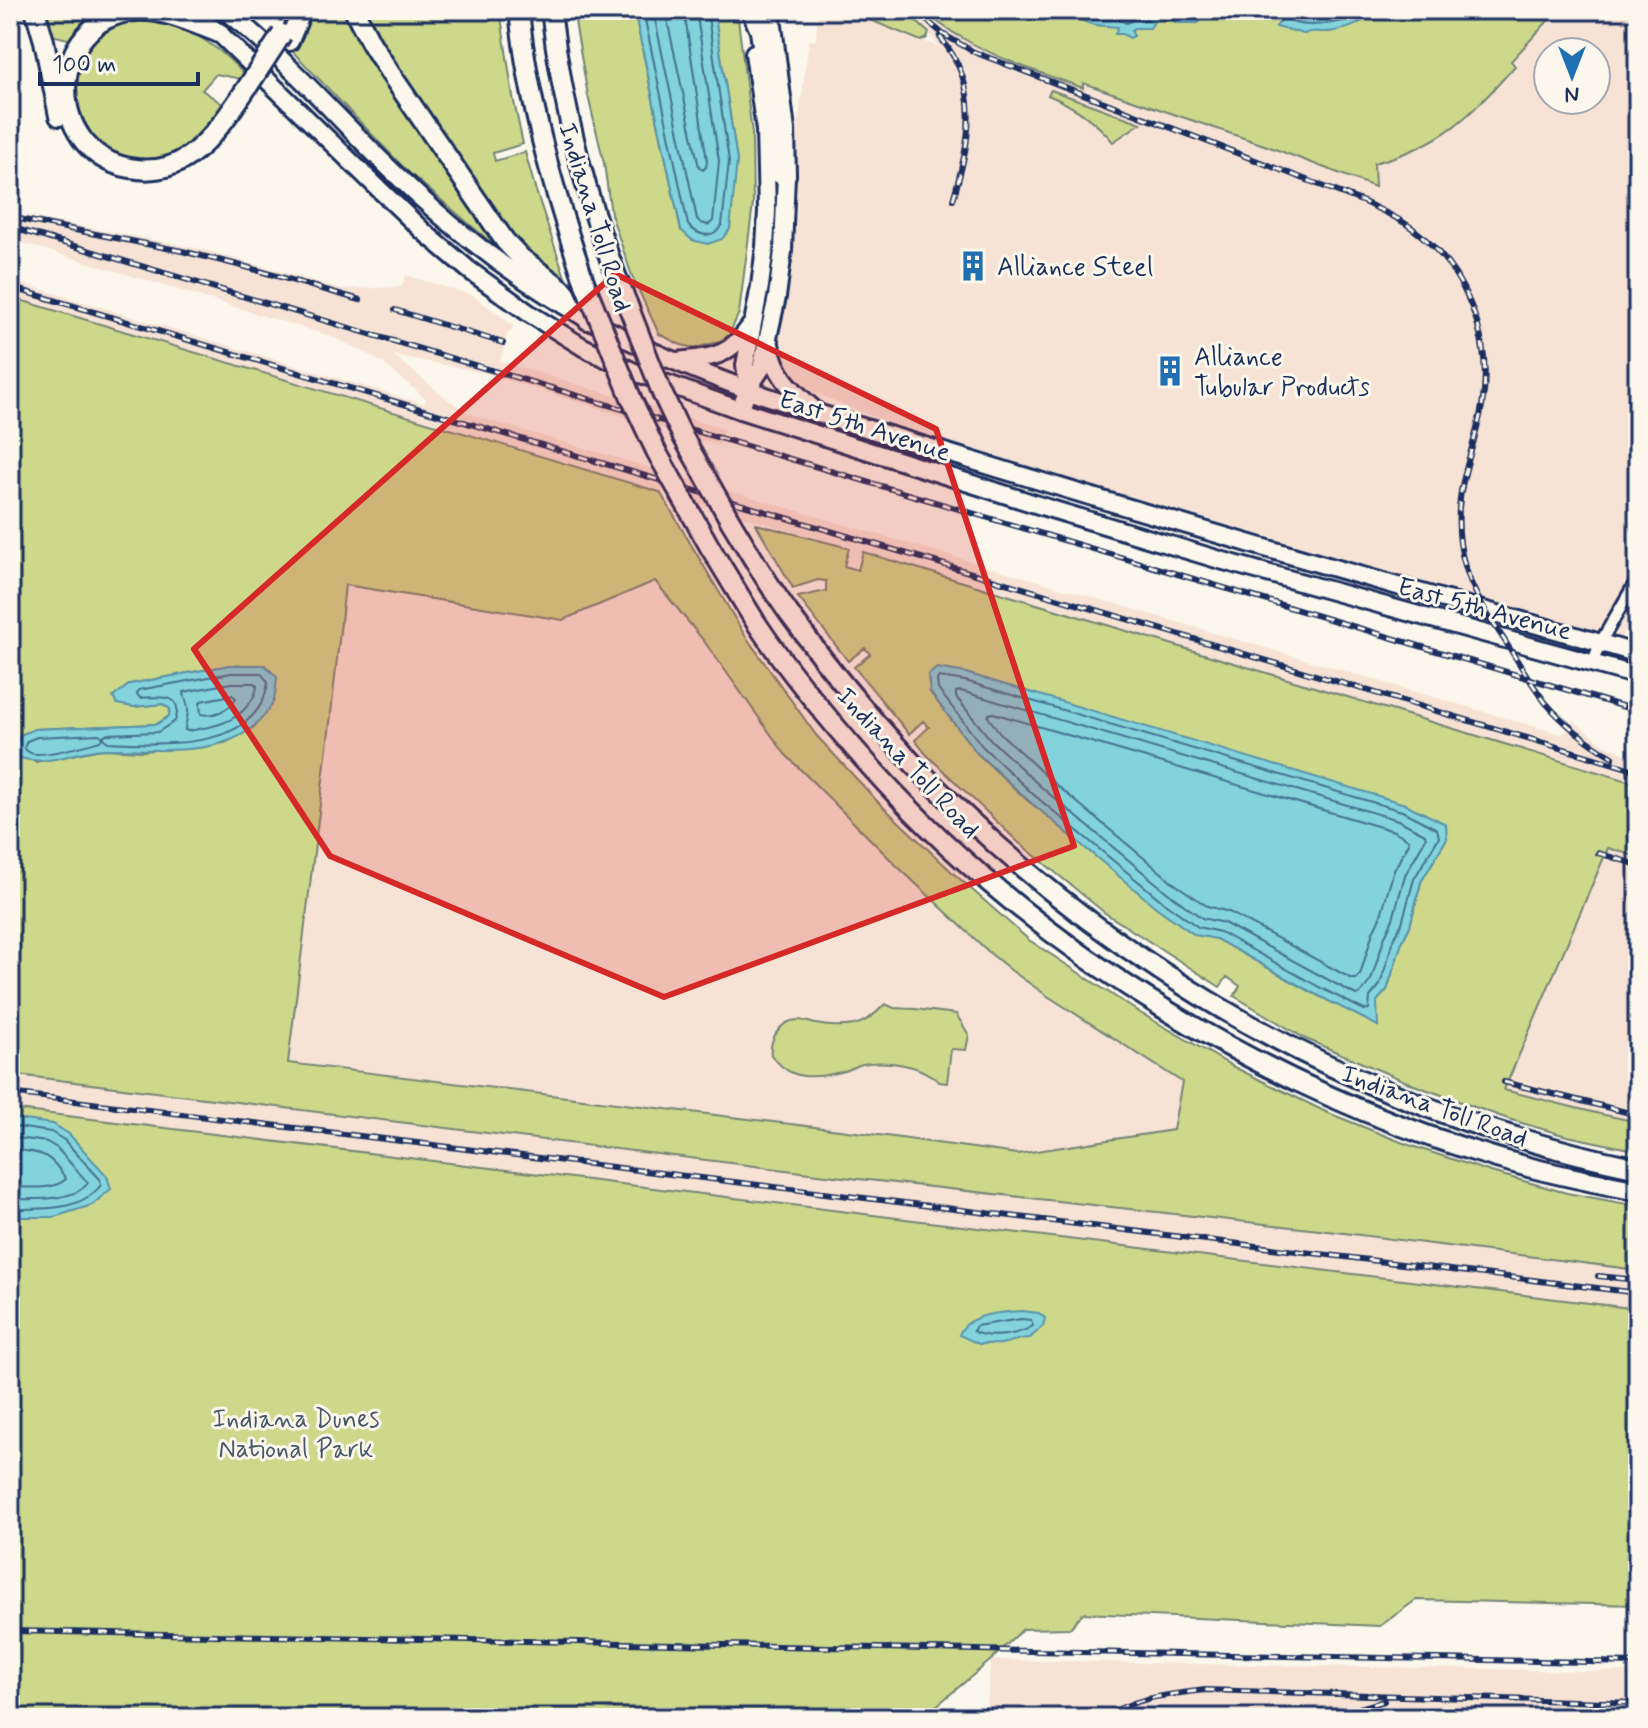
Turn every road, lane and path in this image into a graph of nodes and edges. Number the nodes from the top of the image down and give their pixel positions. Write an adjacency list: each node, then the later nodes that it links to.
1 (35, 10): 14 (highway)
2 (189, 10): 11 (main road, East 5th Avenue)
3 (225, 10): 16 (main road, East 5th Avenue)
4 (292, 10): 12 (highway)
5 (302, 10): 12 (highway)
6 (354, 10): 16 (highway)
7 (519, 10): 29 (highway, Indiana Toll Road, bridge)
8 (782, 10): 13 (highway)
9 (757, 11): 13 (highway); 15 (highway); 17 (main road)
10 (552, 14): 28 (highway, Indiana Toll Road, bridge)
11 (219, 33): 14 (highway); 21 (main road, East 5th Avenue)
12 (285, 38): 14 (highway, bridge)
13 (780, 84): 15 (highway)
14 (252, 90)
15 (786, 175): 18 (main road)
16 (588, 320): 19 (main road, East 5th Avenue)
17 (754, 320): 19 (main road); 20 (main road)
18 (768, 338): 20 (main road); 22 (main road)
19 (676, 361): 20 (main road, East 5th Avenue)
20 (748, 389): 21 (main road); 22 (main road, East 5th Avenue)
21 (740, 410): 26 (main road, East 5th Avenue)
22 (818, 413): 24 (main road, East 5th Avenue)
23 (1638, 578): 24 (street)
24 (1600, 643): 25 (main road, East 5th Avenue); 26 (street)
25 (1638, 654)
26 (1593, 662): 27 (main road, East 5th Avenue)
27 (1638, 676)
28 (1638, 1168)
29 (1638, 1191)

